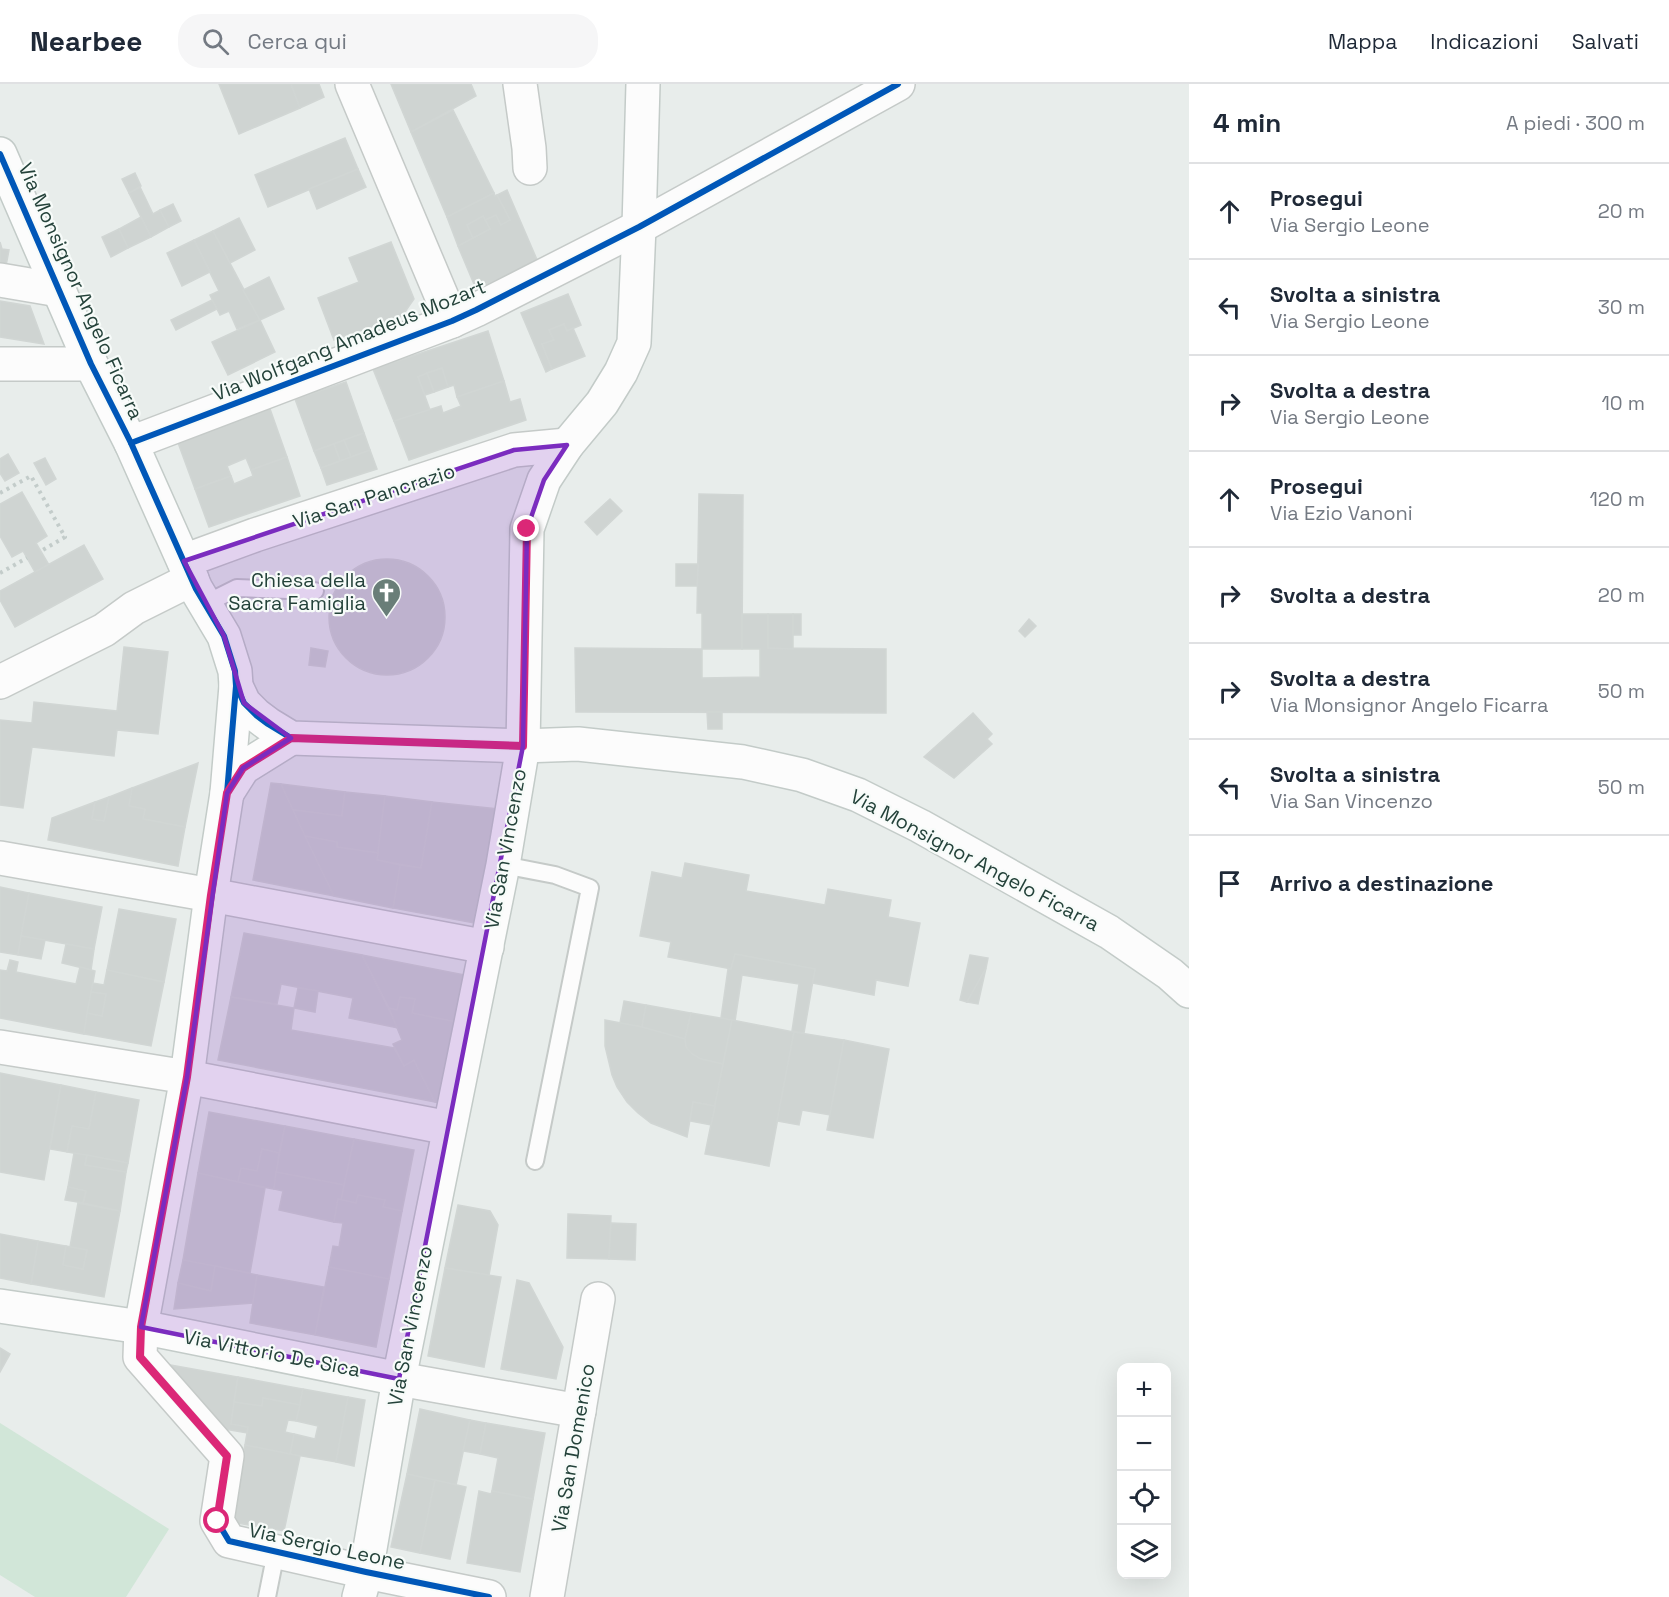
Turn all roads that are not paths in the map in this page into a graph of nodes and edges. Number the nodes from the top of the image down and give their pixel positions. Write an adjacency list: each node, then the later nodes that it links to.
1 (352, 84): 11 (street)
2 (520, 84): 6 (street)
3 (642, 84): 8 (street, Via San Vincenzo)
4 (898, 84): 8 (street, Via Wolfgang Amadeus Mozart)
5 (0, 154): 7 (street, Via Monsignor Angelo Ficarra)
6 (530, 168)
7 (11, 200): 10 (street, Via Monsignor Angelo Ficarra)
8 (639, 227): 11 (street, Via Wolfgang Amadeus Mozart); 15 (street, Via San Vincenzo)
9 (0, 280): 10 (street)
10 (59, 290): 13 (street, Via Monsignor Angelo Ficarra)
11 (452, 321): 14 (street, Via Wolfgang Amadeus Mozart)
12 (0, 364): 13 (street)
13 (91, 364): 14 (street, Via Monsignor Angelo Ficarra)
14 (132, 443): 16 (street, Via Monsignor Angelo Ficarra)
15 (567, 445): 16 (street, Via San Pancrazio); 21 (street, Via San Vincenzo)
16 (195, 586): 17 (lane); 18 (street, Via San Pancrazio); 19 (street, Via Monsignor Angelo Ficarra)
17 (315, 591)
18 (0, 682)
19 (236, 686): 20 (street, Via Monsignor Angelo Ficarra); 22 (street)
20 (291, 738): 21 (street, Via Monsignor Angelo Ficarra); 22 (street)
21 (523, 746): 24 (street, Via San Vincenzo); 27 (street, Via Monsignor Angelo Ficarra)
22 (227, 793): 25 (street)
23 (0, 858): 25 (street)
24 (503, 865): 26 (street, Via San Vincenzo); 31 (lane)
25 (211, 895): 26 (street); 29 (street)
26 (487, 947): 30 (street, Via San Vincenzo)
27 (1189, 991)
28 (0, 1047): 29 (street)
29 (187, 1077): 30 (street); 34 (street)
30 (449, 1128): 35 (street, Via San Vincenzo)
31 (535, 1161)
32 (598, 1299): 36 (street, Via San Domenico)
33 (0, 1306): 34 (street, Via Vittorio De Sica)
34 (141, 1327): 35 (street, Via Vittorio De Sica); 37 (street, Via Sergio Leone)
35 (399, 1379): 36 (street, Via Vittorio De Sica); 38 (street, Via San Vincenzo)
36 (579, 1412): 41 (street, Via San Domenico)
37 (276, 1552): 38 (street, Via Sergio Leone); 39 (lane)
38 (363, 1584): 40 (street, Via Sergio Leone)
39 (267, 1597)
40 (489, 1597)
41 (547, 1597)

